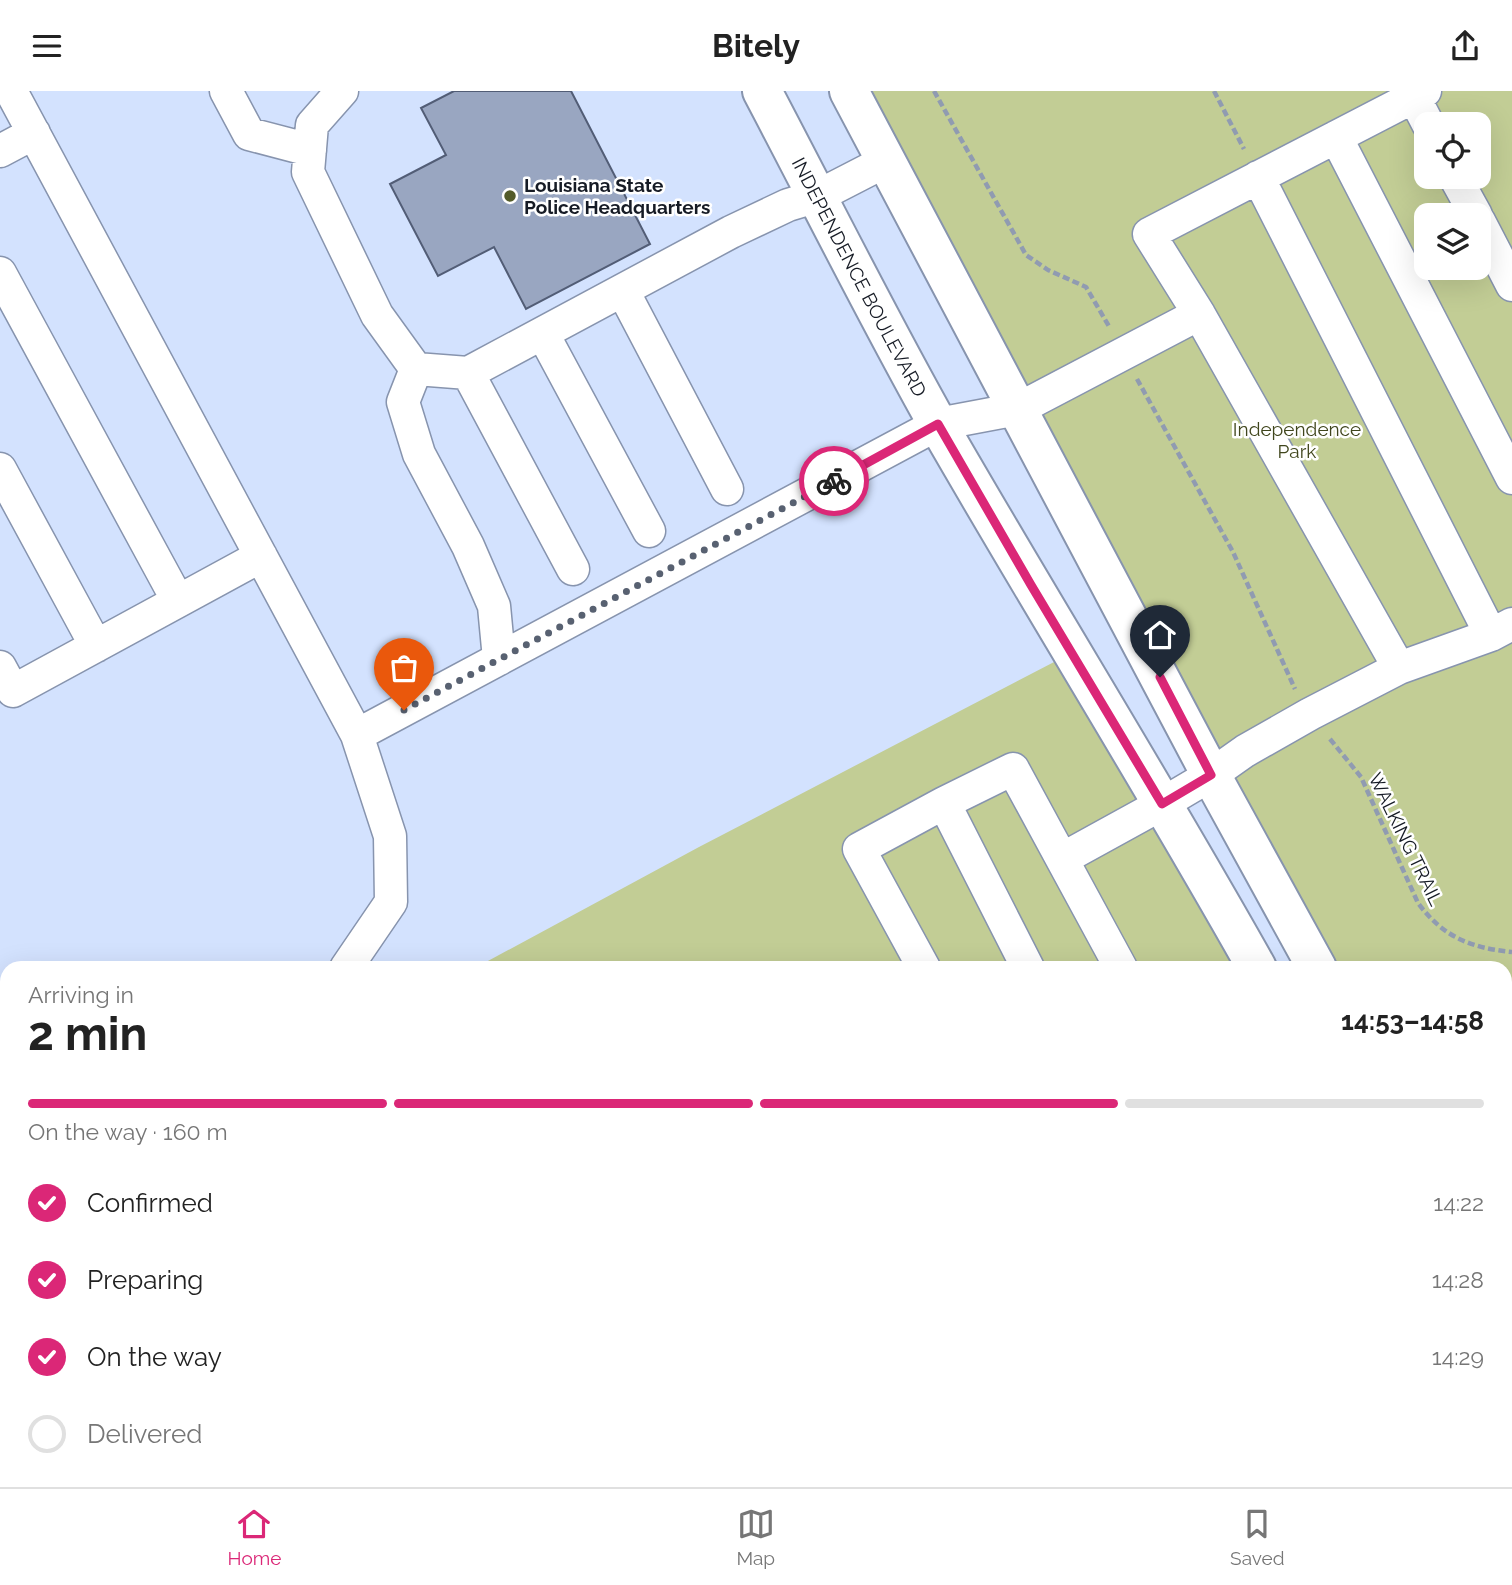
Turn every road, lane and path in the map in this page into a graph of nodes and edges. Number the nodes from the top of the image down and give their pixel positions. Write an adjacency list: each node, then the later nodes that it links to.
1 (11, 91): 9 (street)
2 (226, 91): 11 (street)
3 (762, 91): 15 (main road, INDEPENDENCE BOULEVARD)
4 (849, 91): 13 (main road)
5 (1214, 91): 14 (path)
6 (1419, 94): 8 (street); 10 (street)
7 (330, 96): 11 (street)
8 (1424, 112)
9 (34, 133): 12 (street); 30 (street)
10 (1336, 137): 14 (street); 27 (street)
11 (310, 150): 22 (street)
12 (0, 151)
13 (886, 161): 15 (street); 24 (main road)
14 (1258, 177): 20 (street); 33 (street)
15 (818, 196): 19 (street); 25 (main road, INDEPENDENCE BOULEVARD)
16 (1491, 244): 18 (street)
17 (0, 273): 32 (street)
18 (1512, 285)
19 (623, 291): 21 (street); 28 (street)
20 (1199, 314): 24 (street); 36 (street)
21 (543, 334): 23 (street); 29 (street)
22 (416, 369): 23 (street); 35 (street)
23 (468, 373): 31 (street)
24 (1018, 409): 25 (street); 40 (main road)
25 (938, 424): 35 (street); 42 (main road, INDEPENDENCE BOULEVARD)
26 (0, 469): 34 (street)
27 (1512, 478)
28 (727, 488)
29 (649, 531)
30 (261, 556): 32 (street); 39 (street)
31 (573, 569)
32 (178, 601): 34 (street)
33 (1502, 629): 36 (street)
34 (96, 646): 37 (street)
35 (499, 659): 39 (street)
36 (1399, 668): 38 (street)
37 (4, 686)
38 (1310, 714): 40 (street); 44 (path, WALKING TRAIL)
39 (357, 735): 45 (street)
40 (1211, 775): 42 (street); 50 (main road)
41 (944, 803): 43 (street); 46 (street); 47 (street)
42 (1162, 804): 43 (street); 49 (main road, INDEPENDENCE BOULEVARD)
43 (1062, 859): 48 (street)
44 (1512, 952)
45 (351, 961)
46 (920, 961)
47 (1024, 961)
48 (1117, 961)
49 (1253, 961)
50 (1313, 961)

